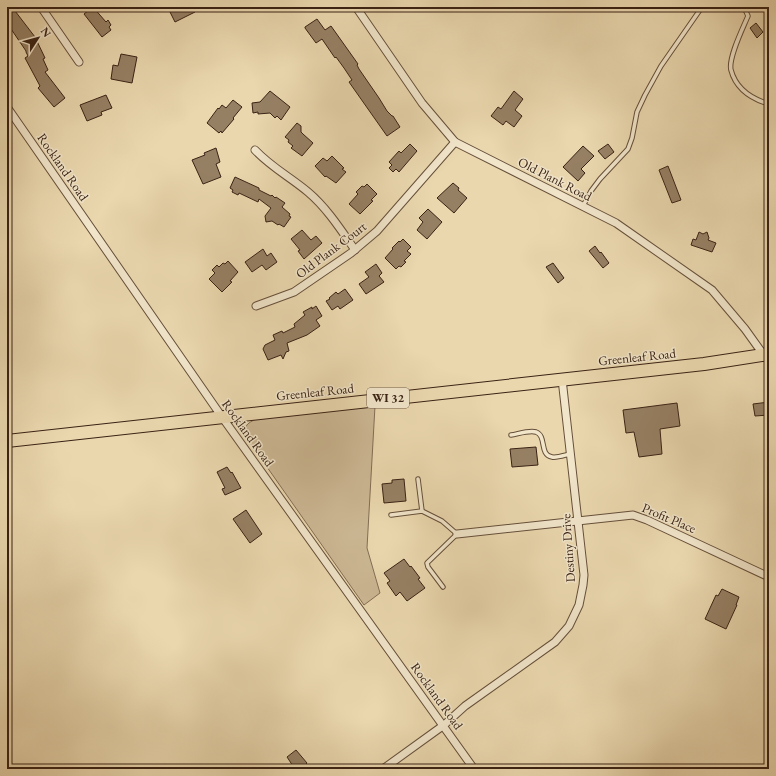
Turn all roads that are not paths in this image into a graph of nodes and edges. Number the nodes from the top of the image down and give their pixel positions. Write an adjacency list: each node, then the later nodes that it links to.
1 (41, 7): 5 (street)
2 (356, 7): 8 (street, Old Plank Road)
3 (702, 7): 10 (lane)
4 (744, 7): 6 (lane)
5 (80, 62)
6 (769, 104)
7 (7, 107): 15 (street, Rockland Road)
8 (455, 142): 10 (street, Old Plank Road); 11 (street, Old Plank Court)
9 (255, 150): 11 (street)
10 (583, 206): 13 (street, Old Plank Road)
11 (355, 250): 12 (street, Old Plank Court)
12 (256, 306)
13 (766, 354): 14 (main road, Greenleaf Road / WI 32)
14 (562, 378): 15 (main road, Greenleaf Road / WI 32); 18 (street, Destiny Drive)
15 (222, 417): 17 (main road, Greenleaf Road / WI 32); 26 (street, Rockland Road)
16 (510, 435): 18 (lane)
17 (7, 441)
18 (570, 454): 22 (street, Destiny Drive)
19 (418, 479): 20 (lane)
20 (422, 511): 21 (lane); 23 (lane)
21 (391, 515)
22 (578, 521): 23 (street, Profit Place); 24 (street, Profit Place); 26 (street, Destiny Drive)
23 (457, 534): 25 (lane)
24 (769, 577)
25 (443, 587)
26 (444, 725): 27 (street, Destiny Drive); 28 (street, Rockland Road)
27 (383, 769)
28 (474, 769)

